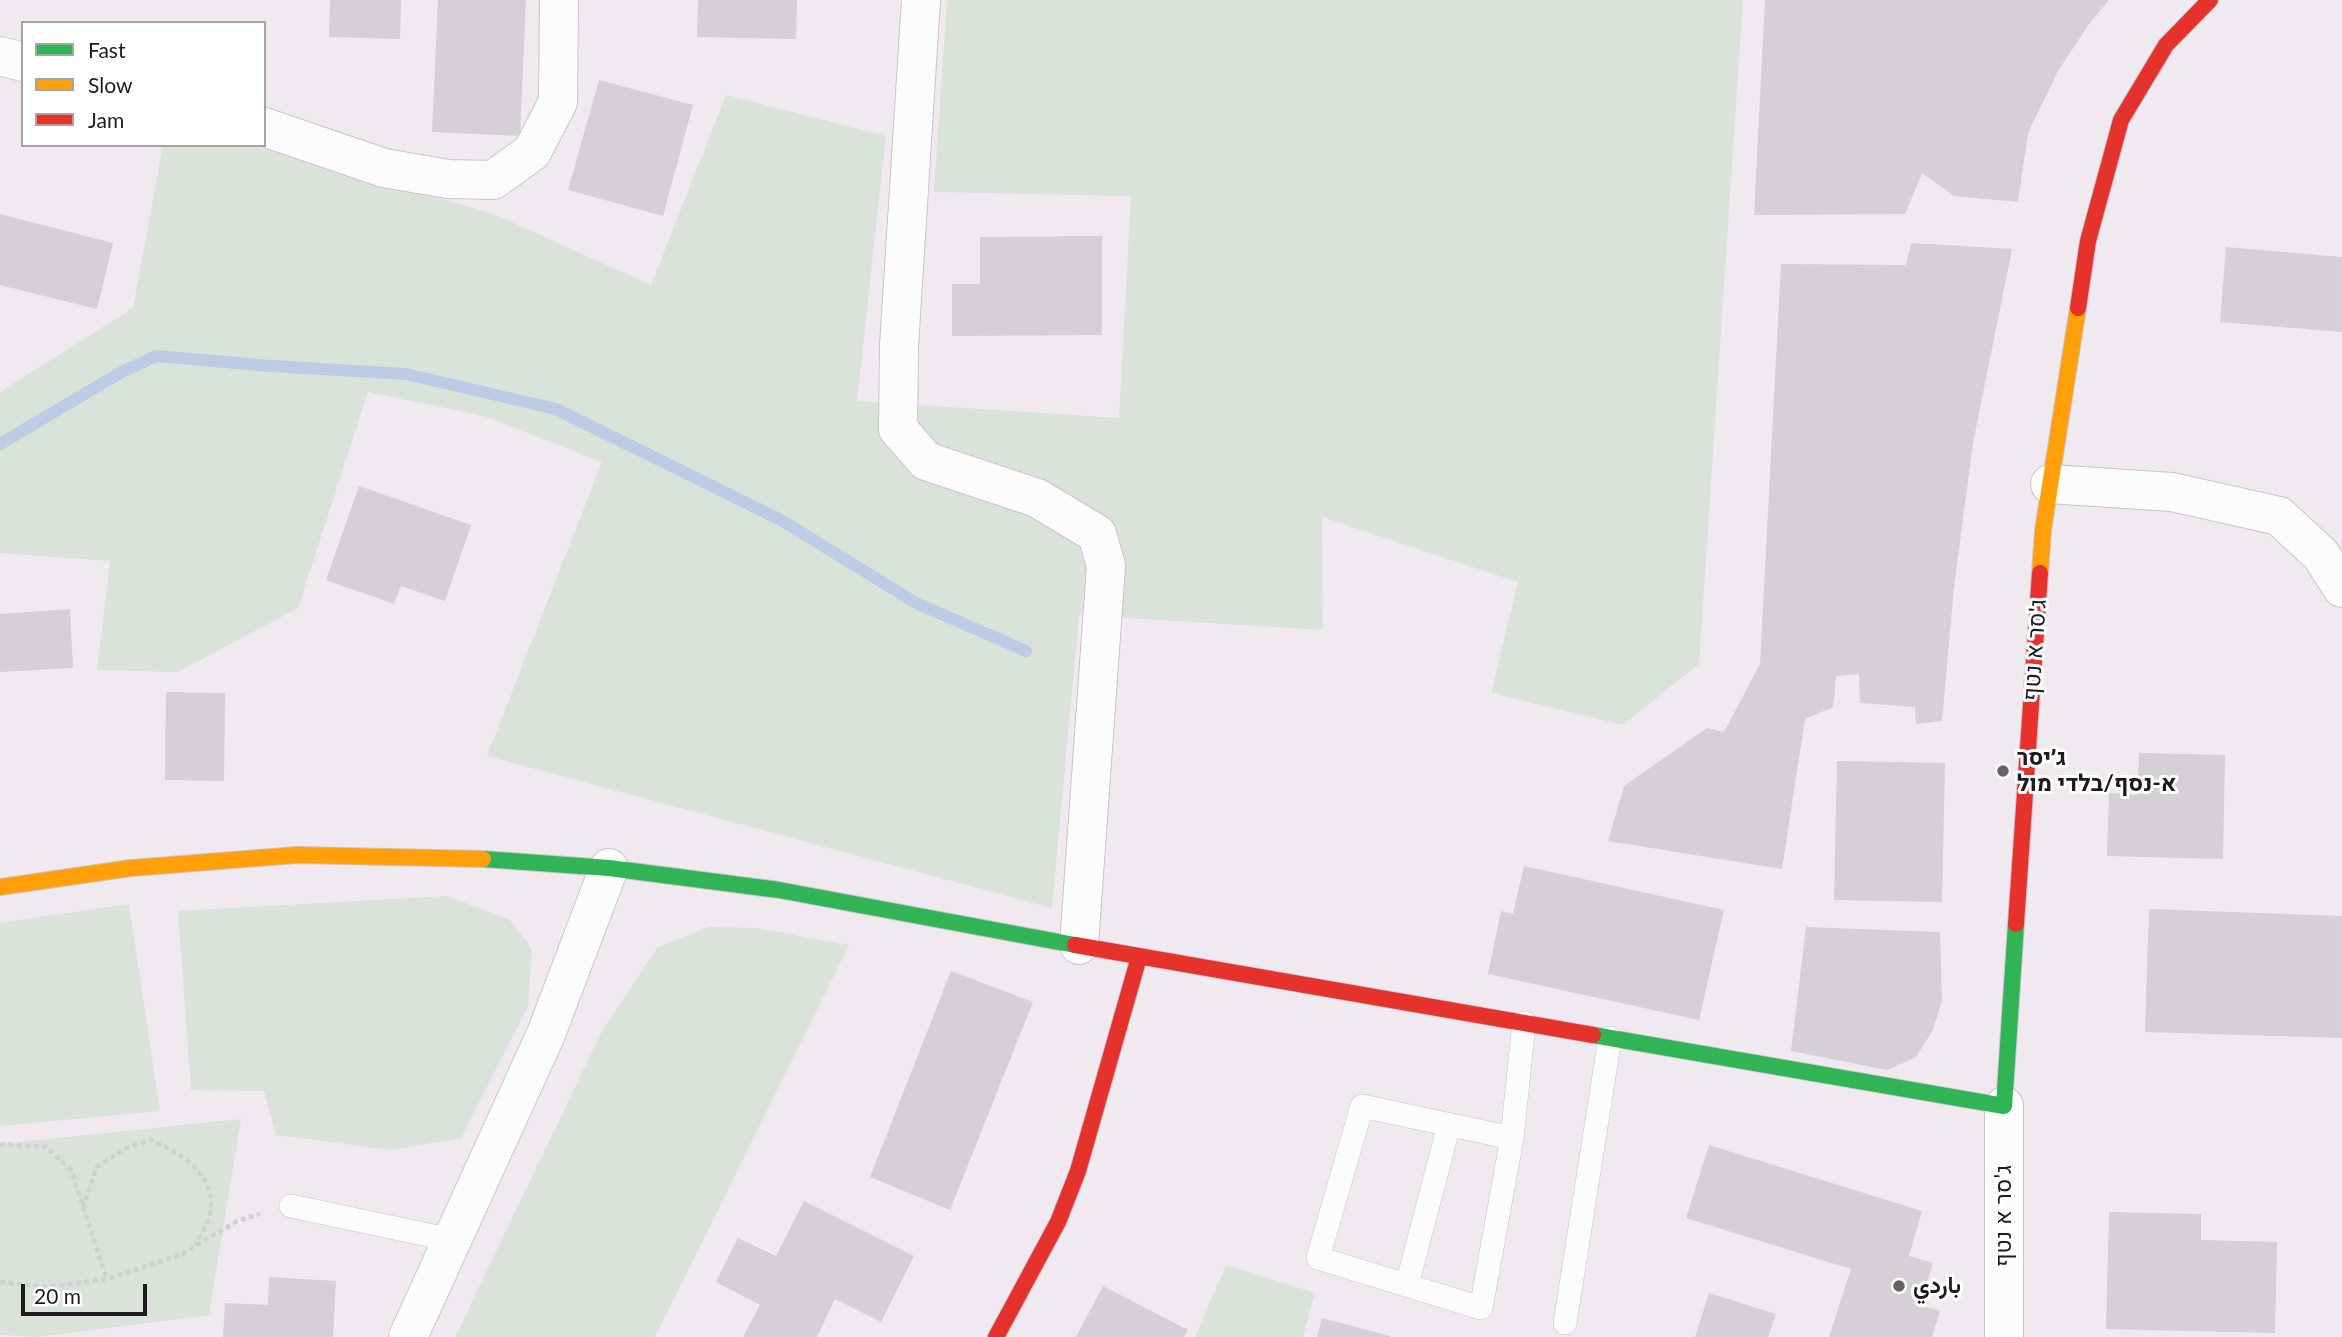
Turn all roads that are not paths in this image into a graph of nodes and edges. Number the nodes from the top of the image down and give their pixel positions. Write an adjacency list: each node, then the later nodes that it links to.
1 (559, 0): 6 (street)
2 (921, 0): 11 (street)
3 (2210, 0): 7 (street, ג'סר א נטף)
4 (0, 56): 5 (street)
5 (21, 61)
6 (266, 128)
7 (2050, 484): 8 (street); 15 (street, ג'סר א נטף)
8 (2342, 588)
9 (609, 868): 10 (street); 11 (street); 19 (street)
10 (0, 887)
11 (1079, 945): 12 (street)
12 (1139, 957): 13 (street); 23 (street)
13 (1524, 1023): 14 (street); 17 (lane)
14 (1609, 1038): 15 (street); 21 (lane)
15 (2004, 1106): 24 (street, ג'סר א נטף)
16 (1449, 1125): 17 (lane); 20 (lane); 20 (lane)
17 (1512, 1138): 20 (lane)
18 (291, 1206): 19 (lane)
19 (452, 1240): 22 (street)
20 (1407, 1285)
21 (1565, 1323)
22 (408, 1337)
23 (996, 1337)
24 (2004, 1337)

